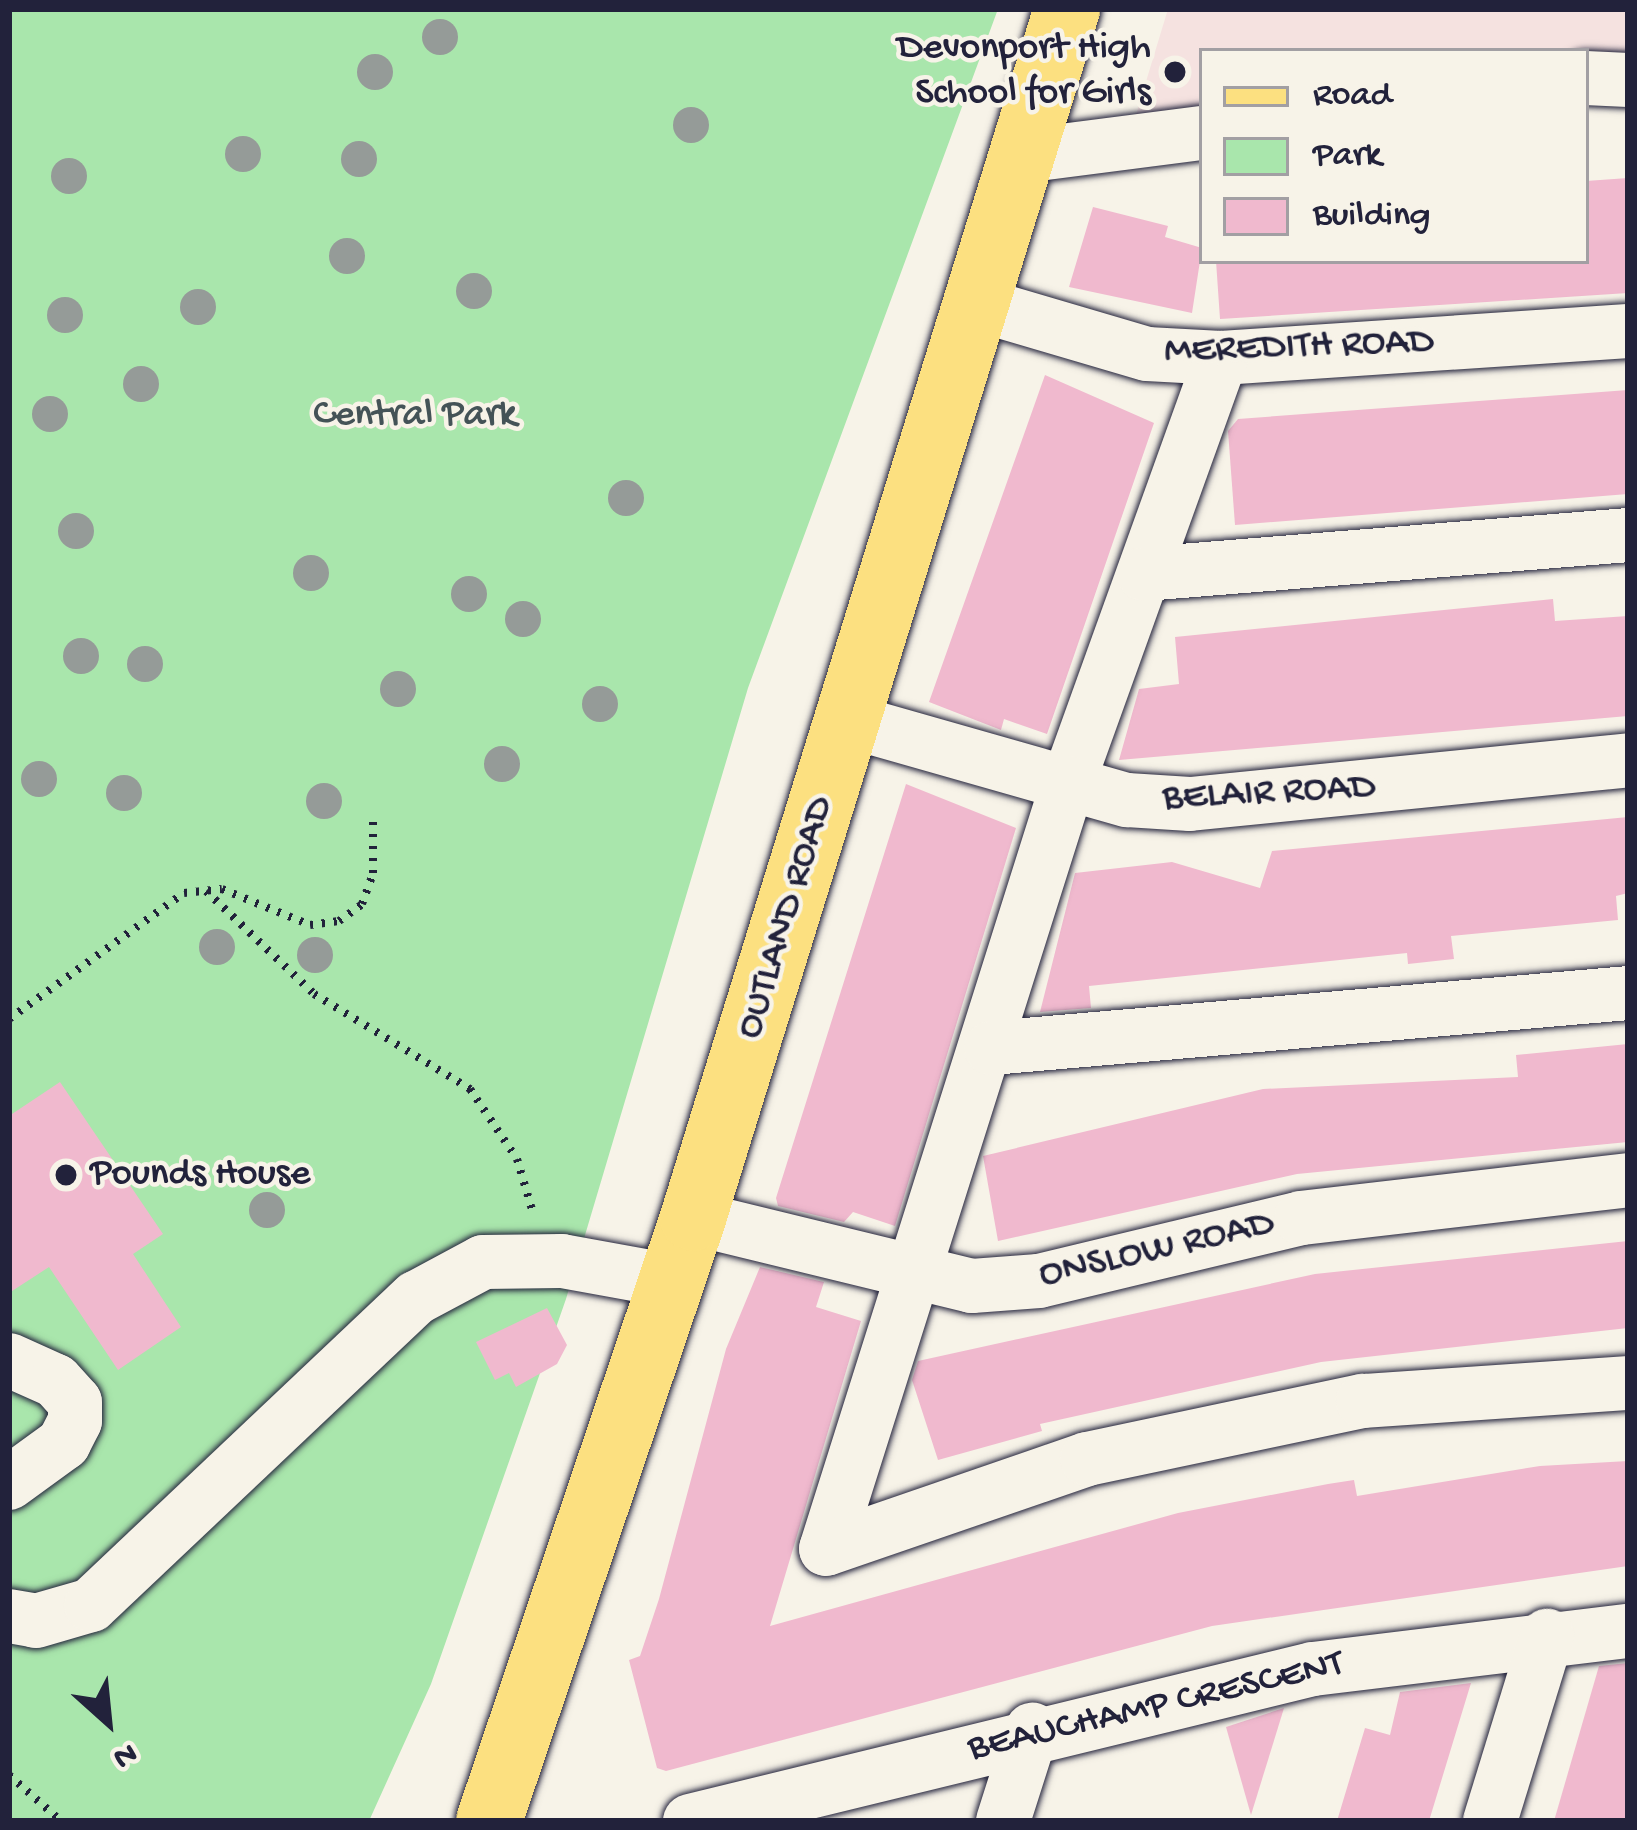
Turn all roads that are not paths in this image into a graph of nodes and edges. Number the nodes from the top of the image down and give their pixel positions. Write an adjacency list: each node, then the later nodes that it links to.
1 (1067, 9): 5 (main road, OUTLAND ROAD)
2 (1589, 78): 3 (street)
3 (1628, 80)
4 (1199, 133): 5 (street)
5 (1022, 156): 6 (main road, OUTLAND ROAD)
6 (976, 304): 8 (street, MEREDITH ROAD); 11 (main road, OUTLAND ROAD)
7 (1628, 331): 8 (street, MEREDITH ROAD)
8 (1220, 358): 10 (street)
9 (1628, 536): 10 (street)
10 (1144, 574): 13 (street)
11 (848, 721): 13 (street, BELAIR ROAD); 17 (main road, OUTLAND ROAD)
12 (1628, 760): 13 (street, BELAIR ROAD)
13 (1068, 783): 15 (street)
14 (1628, 993): 15 (street)
15 (991, 1048): 18 (street)
16 (1628, 1180): 18 (street, ONSLOW ROAD)
17 (693, 1218): 18 (street, ONSLOW ROAD); 19 (main road, OUTLAND ROAD)
18 (907, 1274): 21 (street)
19 (672, 1281): 23 (street); 27 (main road, OUTLAND ROAD)
20 (9, 1360): 22 (street)
21 (1628, 1383)
22 (9, 1483)
23 (9, 1616)
24 (1628, 1631): 25 (street, BEAUCHAMP CRESCENT)
25 (1546, 1636): 26 (street, BEAUCHAMP CRESCENT); 30 (street)
26 (1032, 1730): 28 (street, BEAUCHAMP CRESCENT); 29 (street)
27 (489, 1821)
28 (690, 1821)
29 (1003, 1821)
30 (1490, 1821)

